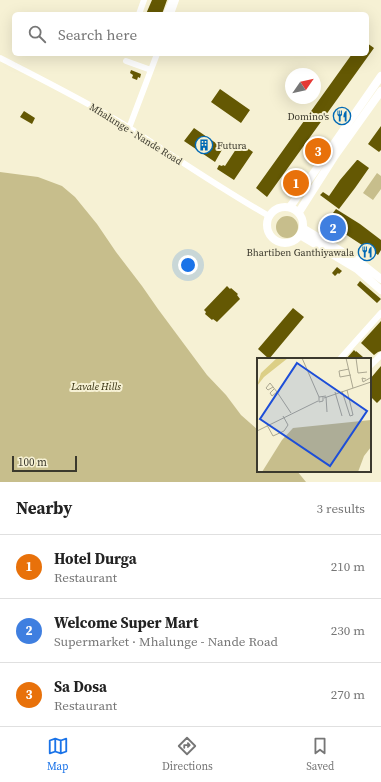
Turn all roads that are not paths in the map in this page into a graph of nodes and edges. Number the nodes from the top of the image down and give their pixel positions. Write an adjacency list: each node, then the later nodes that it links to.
1 (144, 0): 4 (street)
2 (172, 0): 5 (street)
3 (176, 0): 6 (street)
4 (140, 12)
5 (167, 12)
6 (172, 12)
7 (156, 56): 10 (street)
8 (0, 58): 13 (street, Mhalunge - Nande Road)
9 (126, 61): 10 (street)
10 (151, 70): 13 (street)
11 (381, 76): 14 (main road)
12 (381, 91): 15 (main road)
13 (129, 128): 16 (street, Mhalunge - Nande Road)
14 (290, 207): 15 (main road); 16 (main road)
15 (298, 212): 17 (main road)
16 (269, 216): 17 (main road)
17 (302, 232): 18 (main road); 19 (main road)
18 (381, 280)
19 (381, 290)
20 (381, 313): 22 (street)
21 (381, 355): 23 (street)
22 (341, 358)
23 (371, 365)

